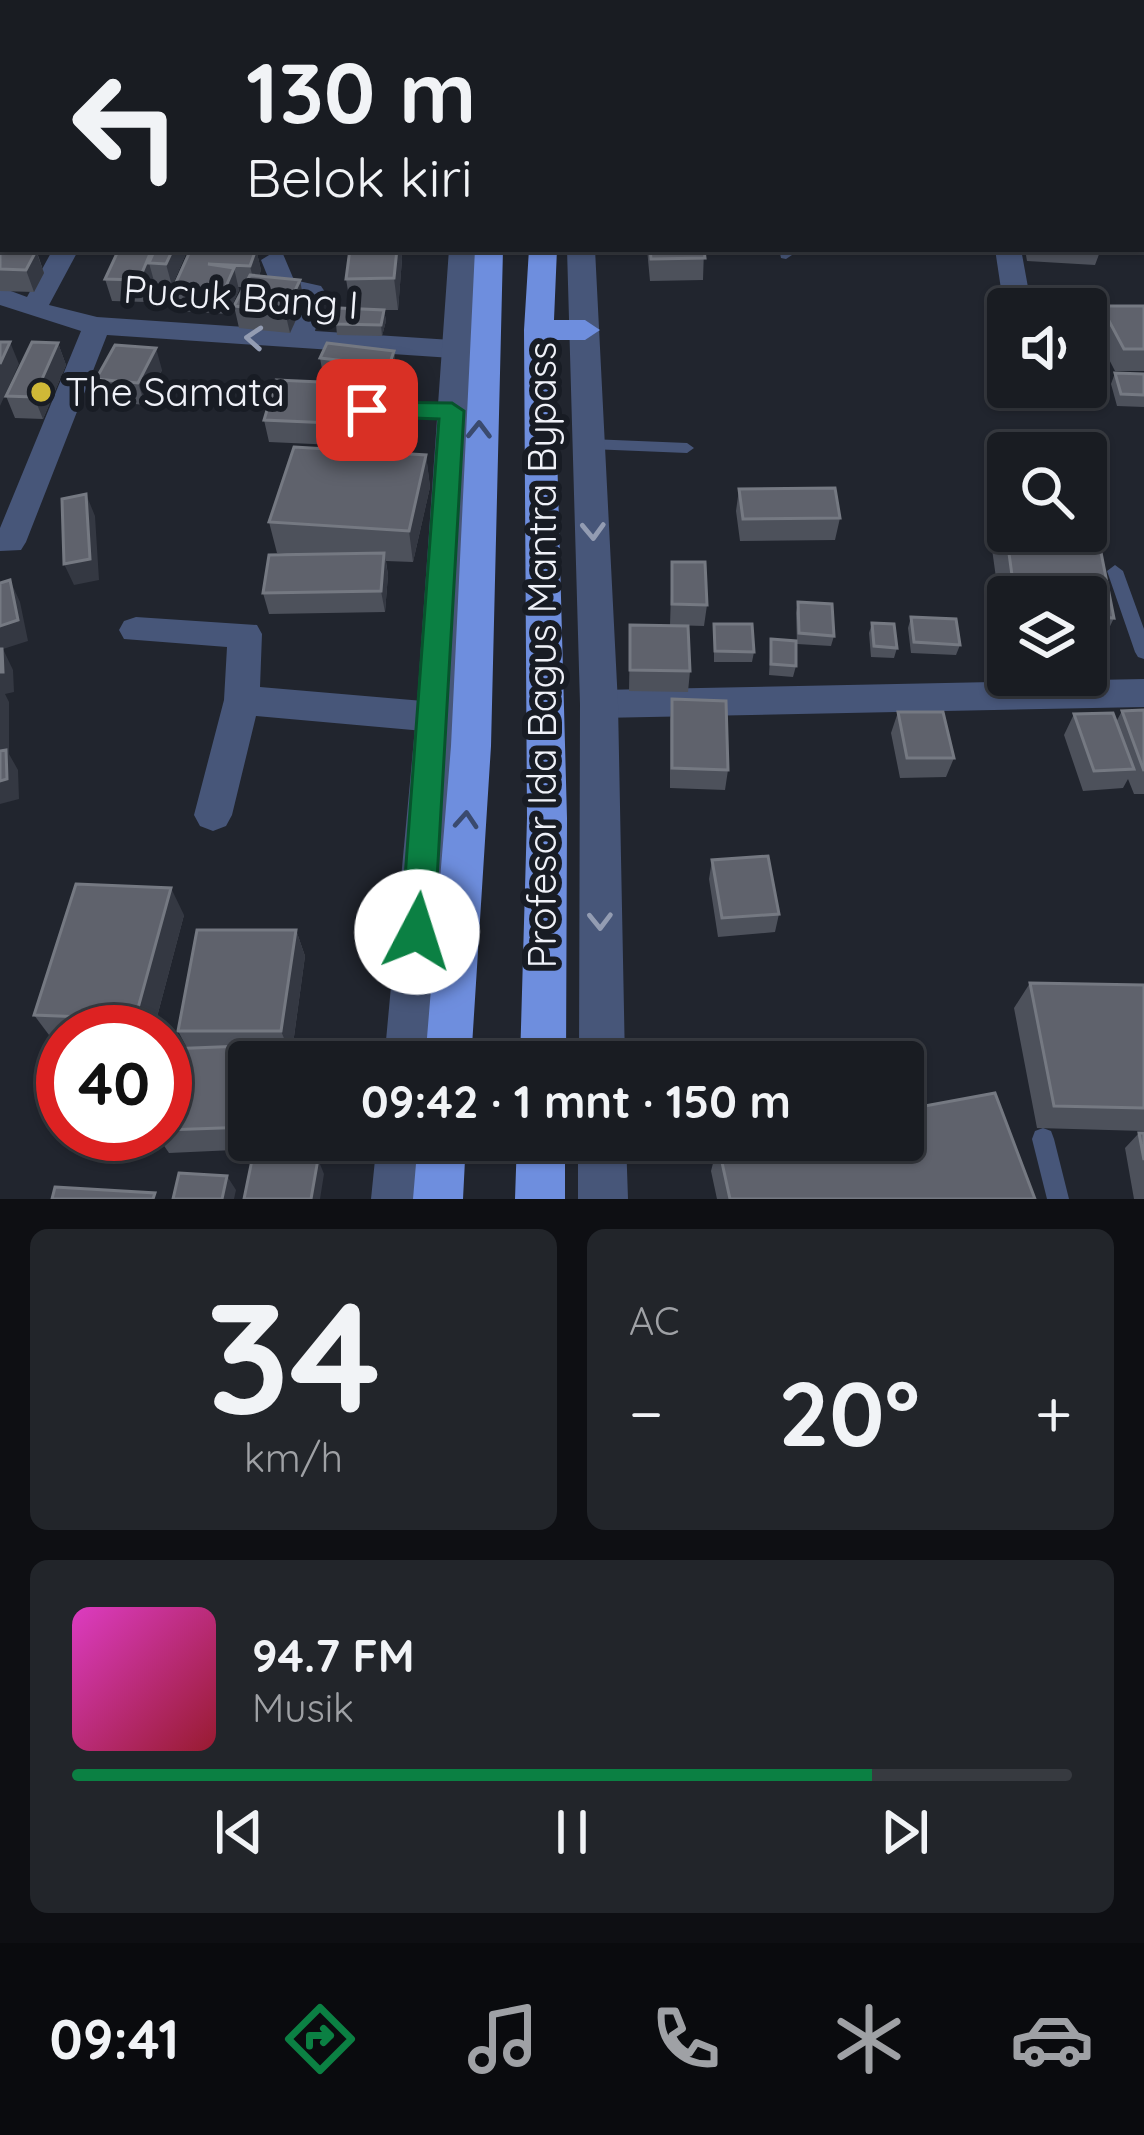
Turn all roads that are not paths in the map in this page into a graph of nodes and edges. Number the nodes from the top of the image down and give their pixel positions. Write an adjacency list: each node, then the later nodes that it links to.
1 (64, 252): 10 (street)
2 (463, 252): 15 (street)
3 (488, 252): 15 (highway, Profesor Ida Bagus Mantra Bypass)
4 (542, 252): 13 (highway, Profesor Ida Bagus Mantra Bypass)
5 (581, 252): 12 (street)
6 (1008, 252): 8 (street)
7 (274, 260): 14 (street)
8 (1014, 288)
9 (0, 295): 10 (street, Pucuk Bang I)
10 (33, 310): 11 (street, Pucuk Bang I)
11 (97, 326): 14 (street, Pucuk Bang I, one-way to 11); 20 (street)
12 (586, 330): 13 (highway); 18 (street)
13 (539, 331): 31 (highway, Profesor Ida Bagus Mantra Bypass)
14 (298, 341): 15 (street, Pucuk Bang I)
15 (468, 351): 17 (street); 30 (highway, Profesor Ida Bagus Mantra Bypass, one-way to 15)
16 (367, 410): 17 (lane)
17 (452, 411): 27 (street)
18 (590, 444): 19 (lane); 26 (street, one-way to 26)
19 (687, 448)
20 (10, 542)
21 (1115, 571): 23 (lane)
22 (136, 630): 25 (street)
23 (1144, 652)
24 (1144, 693): 26 (street)
25 (242, 700): 27 (street); 28 (street)
26 (598, 704): 32 (street, one-way to 32)
27 (435, 716): 29 (street)
28 (213, 815)
29 (409, 1041)
30 (450, 1041)
31 (543, 1041)
32 (602, 1041)
33 (1043, 1139): 42 (lane)
34 (399, 1161): 38 (street)
35 (441, 1161): 39 (highway)
36 (542, 1161): 40 (highway)
37 (602, 1161): 41 (street)
38 (396, 1199)
39 (438, 1199)
40 (541, 1199)
41 (603, 1199)
42 (1058, 1199)

